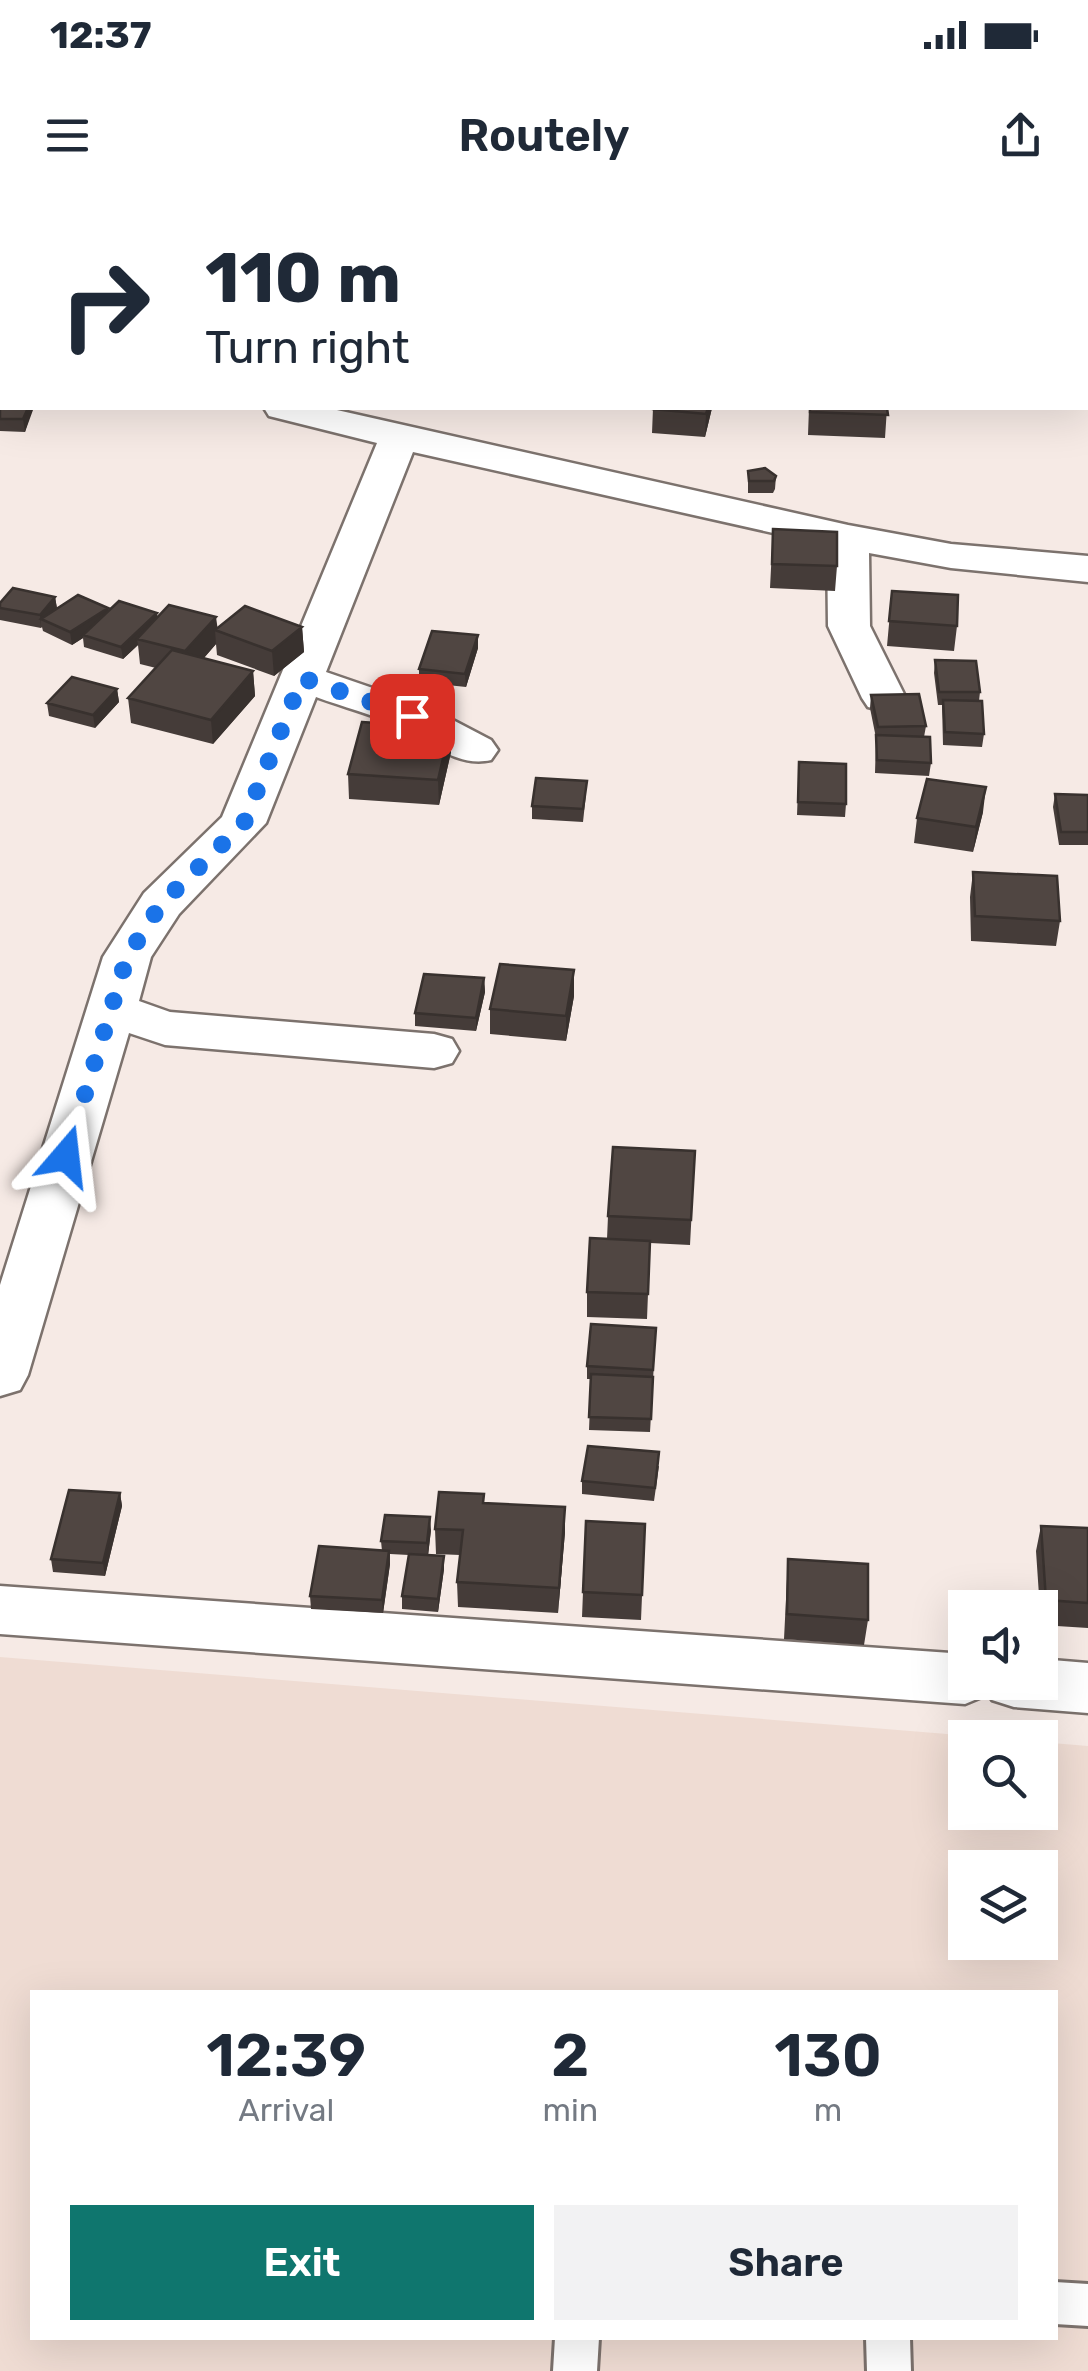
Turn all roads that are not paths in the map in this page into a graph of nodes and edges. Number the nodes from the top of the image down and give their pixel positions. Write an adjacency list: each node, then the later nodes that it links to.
1 (291, 410): 2 (street)
2 (399, 438): 3 (street); 5 (street)
3 (848, 537): 4 (street); 6 (street)
4 (1088, 570)
5 (302, 678): 7 (street); 8 (street)
6 (884, 698)
7 (475, 750)
8 (111, 1009): 9 (street); 10 (street)
9 (434, 1050)
10 (0, 1375)
11 (0, 1610): 12 (street)
12 (948, 1678)
13 (1058, 1686): 14 (street)
14 (1088, 1688)
15 (1058, 2302): 16 (lane)
16 (1088, 2305)
17 (578, 2340): 19 (lane)
18 (888, 2340): 20 (lane)
19 (576, 2371)
20 (888, 2371)

